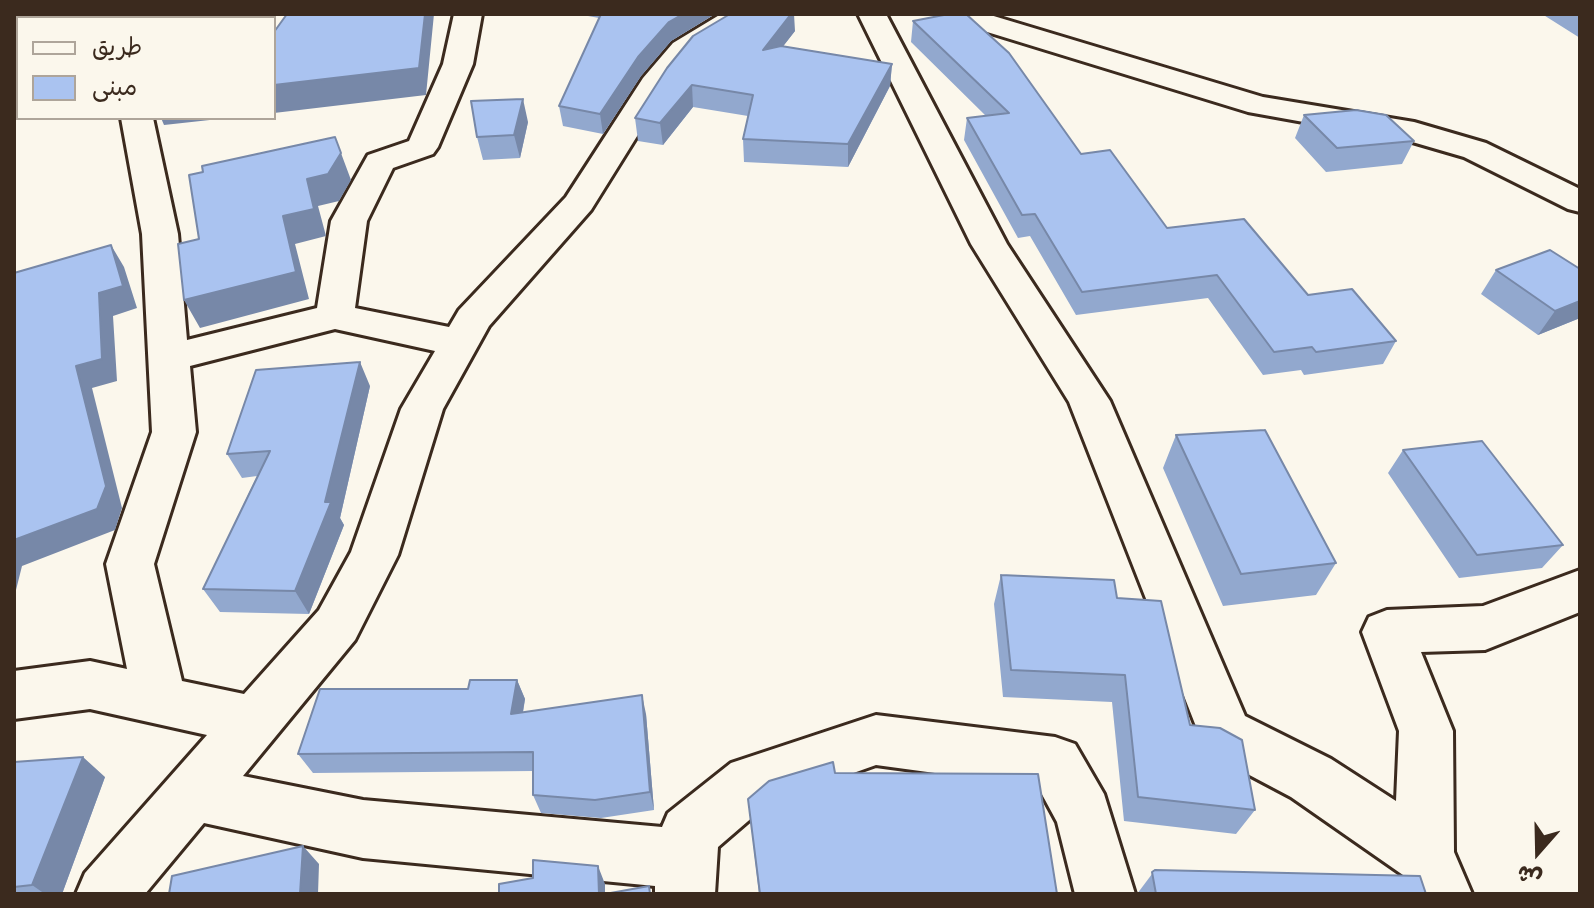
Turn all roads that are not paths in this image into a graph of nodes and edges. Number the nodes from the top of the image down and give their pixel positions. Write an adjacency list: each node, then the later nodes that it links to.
1 (468, 14): 7 (street)
2 (740, 14): 8 (street)
3 (872, 14): 15 (street)
4 (958, 14): 6 (street)
5 (137, 120): 9 (street)
6 (1580, 202)
7 (335, 316): 8 (street); 9 (street)
8 (459, 343): 13 (street)
9 (169, 358): 12 (street)
10 (1580, 590): 15 (street)
11 (14, 695): 12 (street)
12 (160, 701): 13 (street)
13 (252, 721): 14 (street)
14 (190, 793): 16 (street); 17 (street)
15 (1433, 874)
16 (686, 877): 18 (street)
17 (106, 894)
18 (1105, 894)

